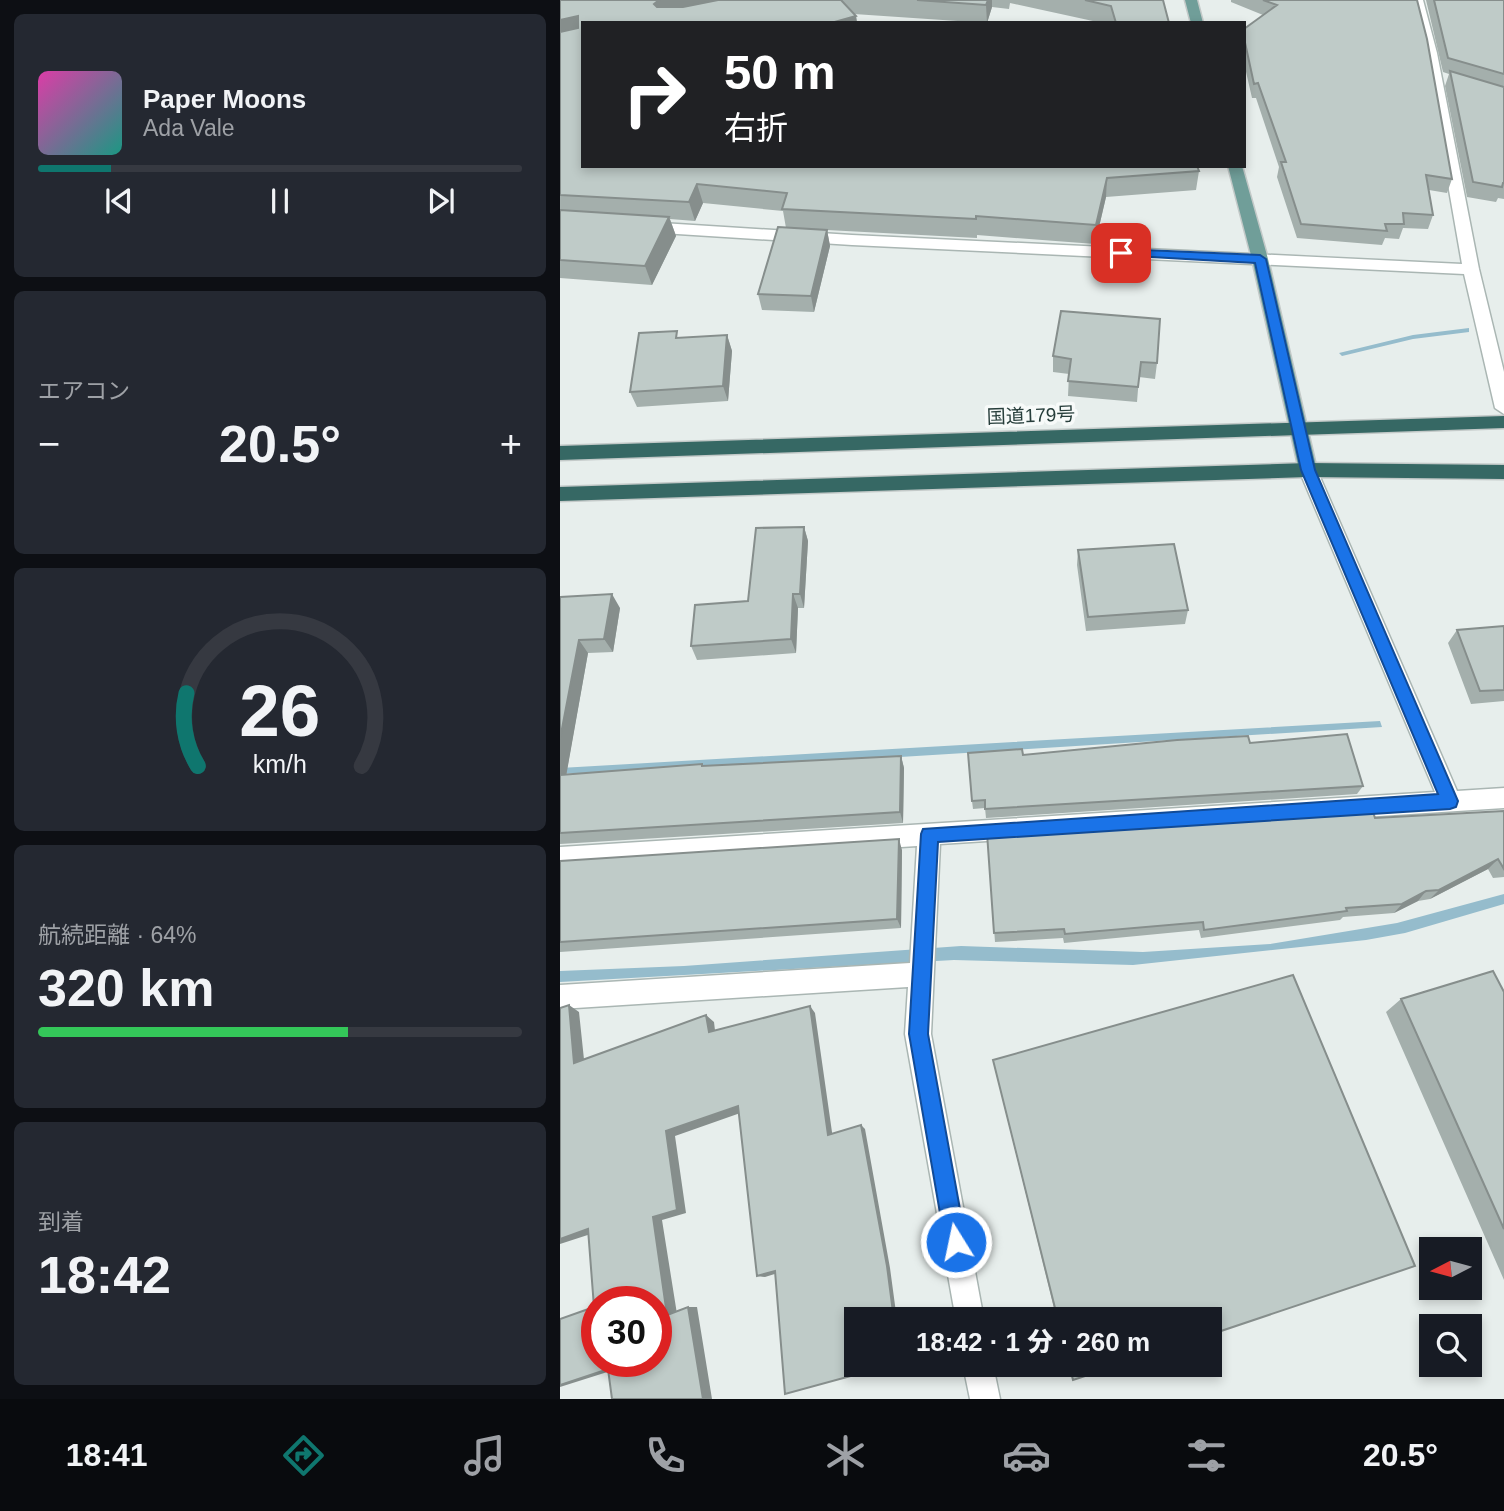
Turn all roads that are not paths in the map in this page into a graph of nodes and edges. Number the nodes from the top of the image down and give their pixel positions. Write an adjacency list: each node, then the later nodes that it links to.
1 (1191, 0): 3 (main road)
2 (1417, 0): 7 (street)
3 (1196, 21)
4 (1236, 168): 6 (main road)
5 (629, 226): 6 (street)
6 (1260, 259): 7 (street); 11 (main road)
7 (1471, 269): 8 (street)
8 (1496, 341): 9 (street)
9 (1504, 408)
10 (1504, 422): 11 (highway, 国道179号)
11 (1296, 427): 12 (highway, 国道179号); 13 (main road)
12 (560, 453)
13 (1308, 470): 14 (highway); 15 (highway); 17 (street)
14 (1504, 472)
15 (560, 494)
16 (1504, 798): 17 (street)
17 (1450, 801): 18 (street)
18 (929, 834): 19 (street); 20 (street)
19 (560, 858)
20 (922, 975): 21 (street); 22 (street)
21 (560, 997)
22 (968, 1307)
23 (980, 1377): 24 (street)
24 (985, 1399)

